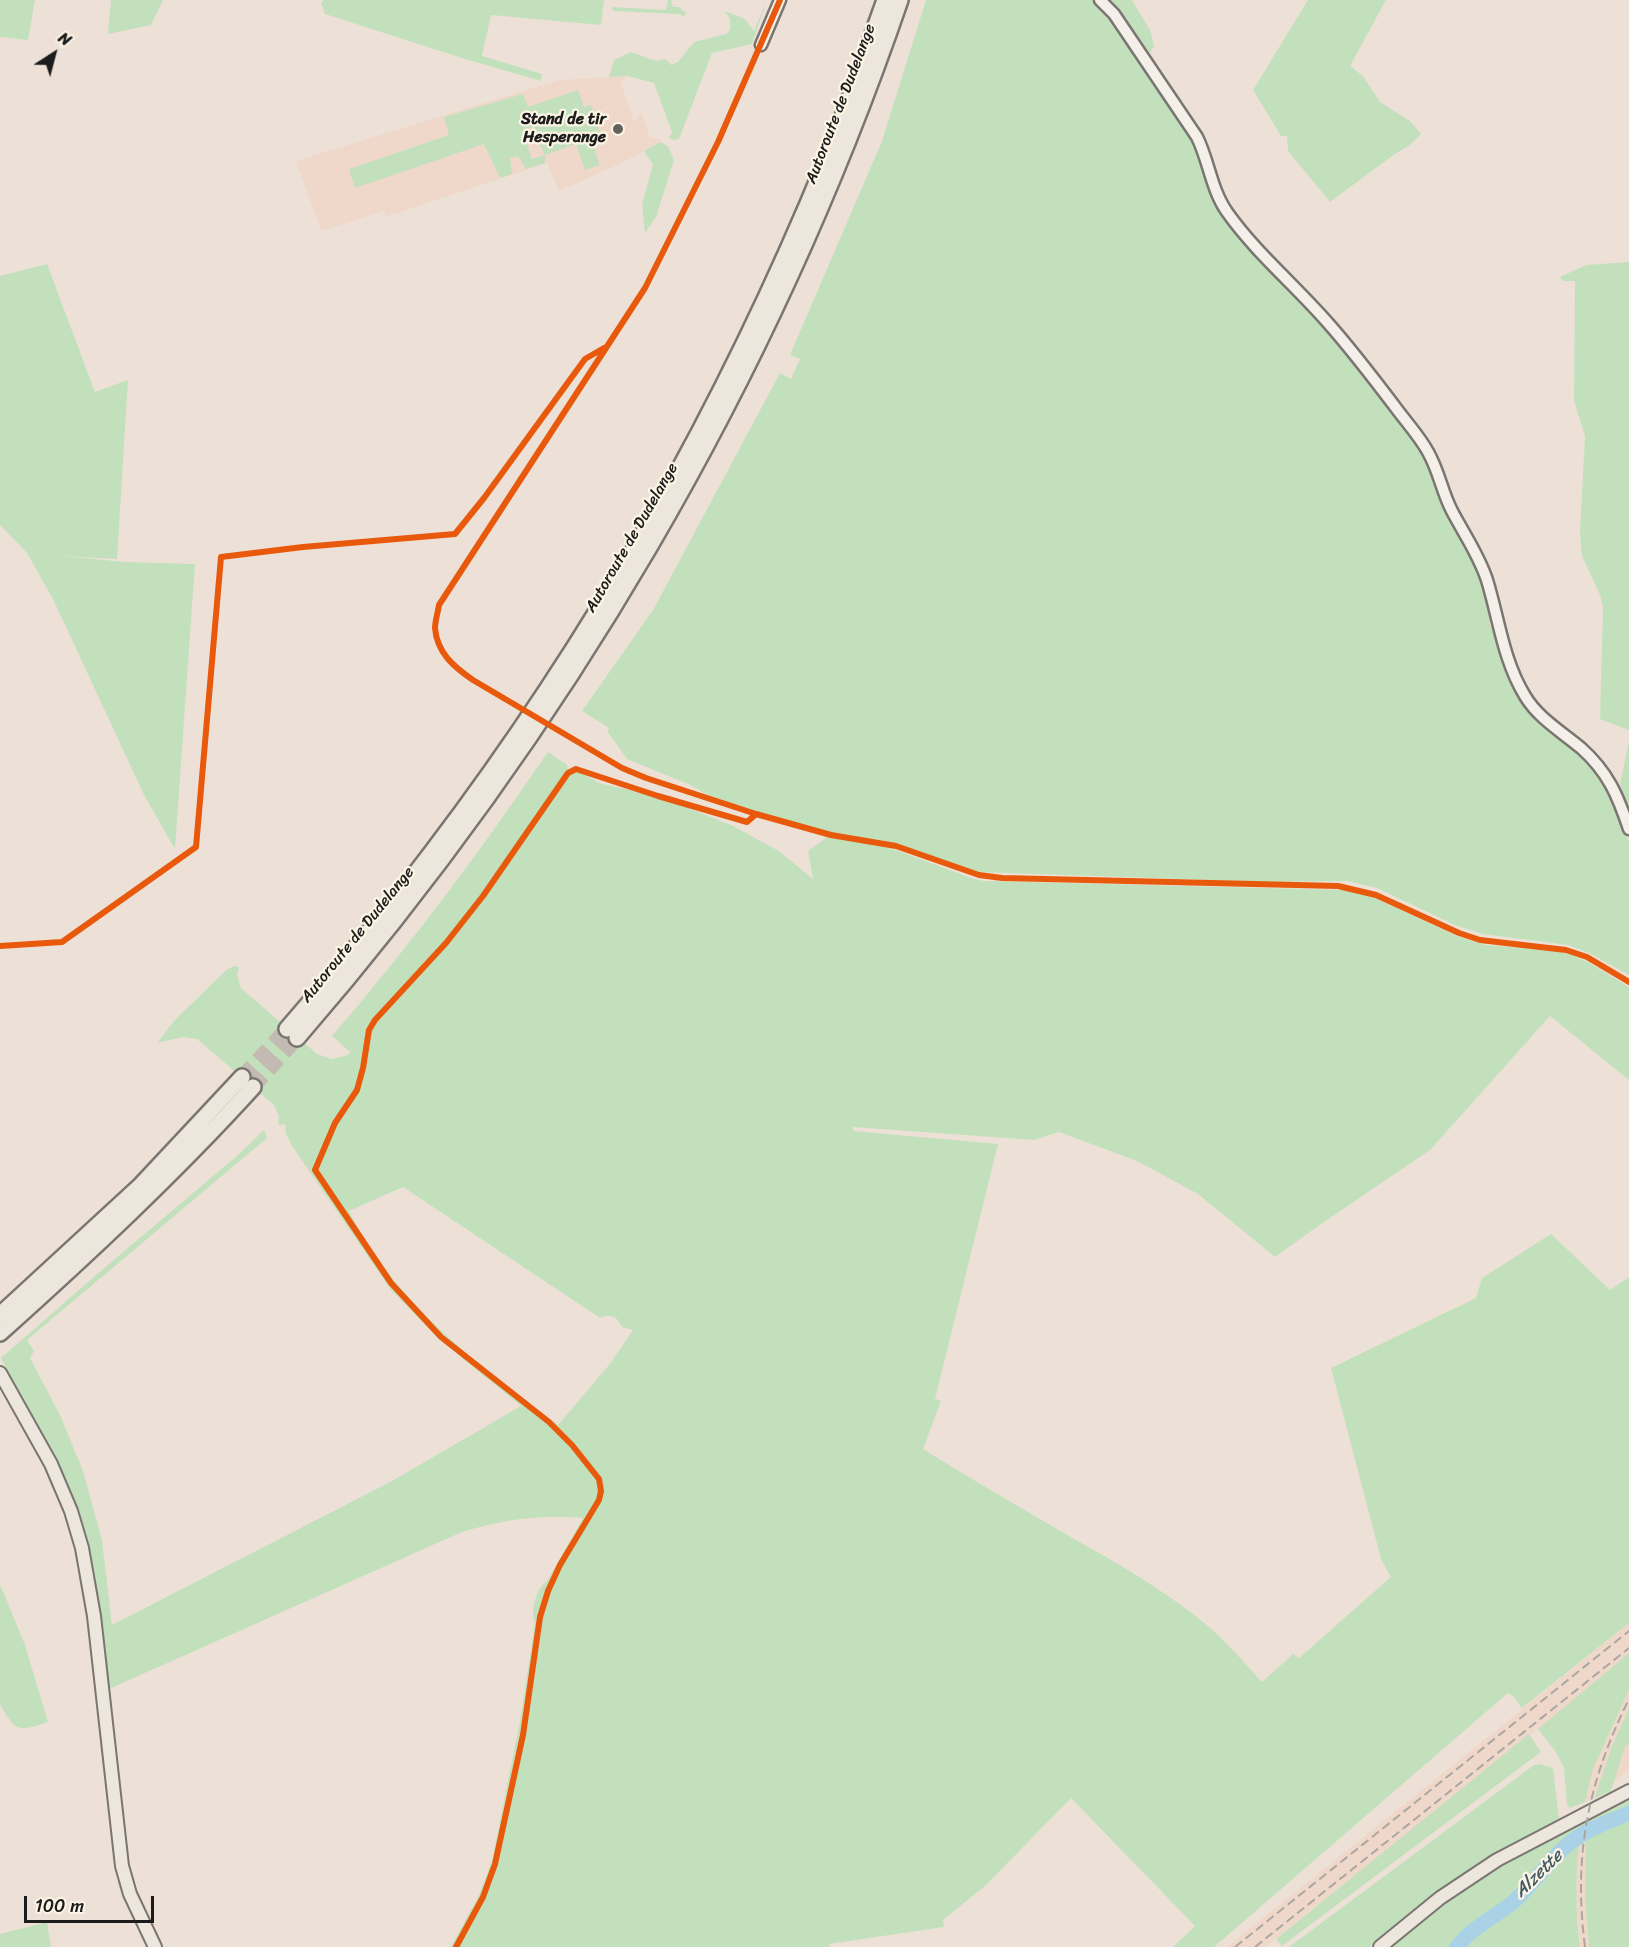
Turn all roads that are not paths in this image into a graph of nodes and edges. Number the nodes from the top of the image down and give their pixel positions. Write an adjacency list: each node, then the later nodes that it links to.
1 (780, 0): 5 (street)
2 (885, 0): 3 (highway, Autoroute de Dudelange)
3 (900, 0)
4 (1100, 0): 6 (street)
5 (761, 45)
6 (1629, 829)
7 (0, 1315): 8 (highway)
8 (0, 1333)
9 (2, 1376): 11 (main road)
10 (1629, 1791): 12 (main road)
11 (155, 1947)
12 (1380, 1947)

